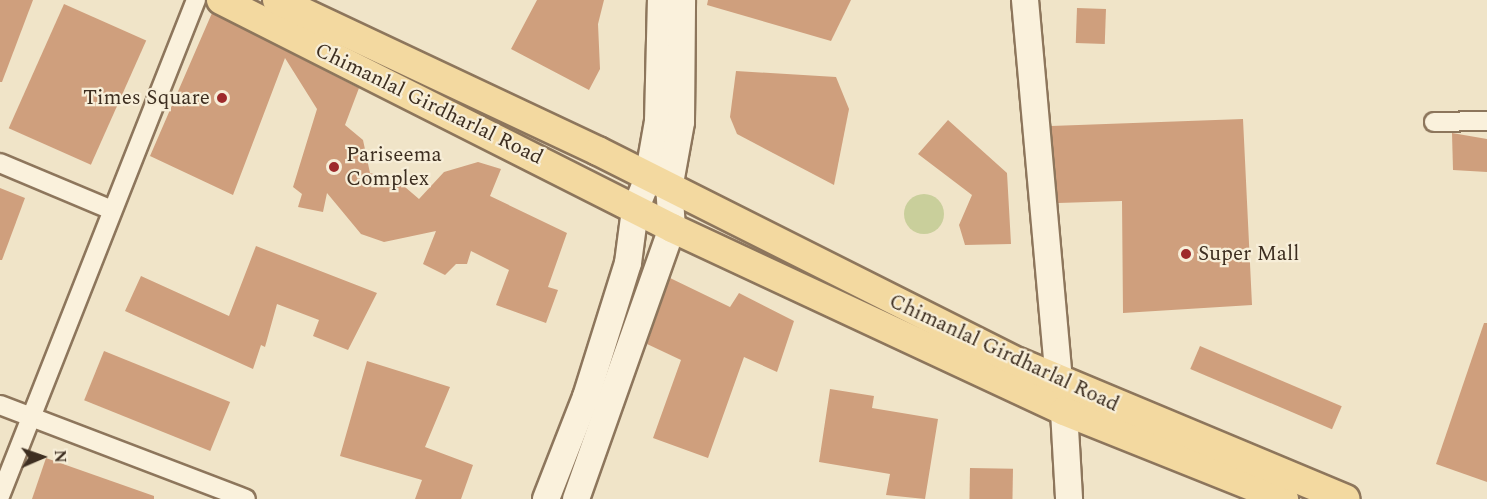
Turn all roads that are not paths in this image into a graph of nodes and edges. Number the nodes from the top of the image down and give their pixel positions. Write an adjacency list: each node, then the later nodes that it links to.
1 (196, 0): 11 (street)
2 (221, 0): 12 (main road, Chimanlal Girdharlal Road)
3 (277, 0): 10 (main road, Chimanlal Girdharlal Road)
4 (661, 0): 10 (main road)
5 (682, 0): 10 (main road)
6 (1025, 0): 14 (main road)
7 (1487, 121): 8 (street)
8 (1434, 122)
9 (0, 163): 11 (street)
10 (659, 184): 12 (main road); 13 (main road); 14 (main road, Chimanlal Girdharlal Road)
11 (112, 210): 17 (street)
12 (636, 210): 13 (main road, Chimanlal Girdharlal Road); 20 (main road)
13 (672, 228): 16 (main road, Chimanlal Girdharlal Road); 21 (main road)
14 (1059, 380): 24 (main road, Chimanlal Girdharlal Road)
15 (0, 405): 17 (street)
16 (1064, 411): 22 (main road); 23 (main road, Chimanlal Girdharlal Road)
17 (29, 416): 18 (street); 19 (street)
18 (0, 496)
19 (246, 499)
20 (546, 499)
21 (576, 499)
22 (1069, 499)
23 (1284, 499)
24 (1346, 499)

